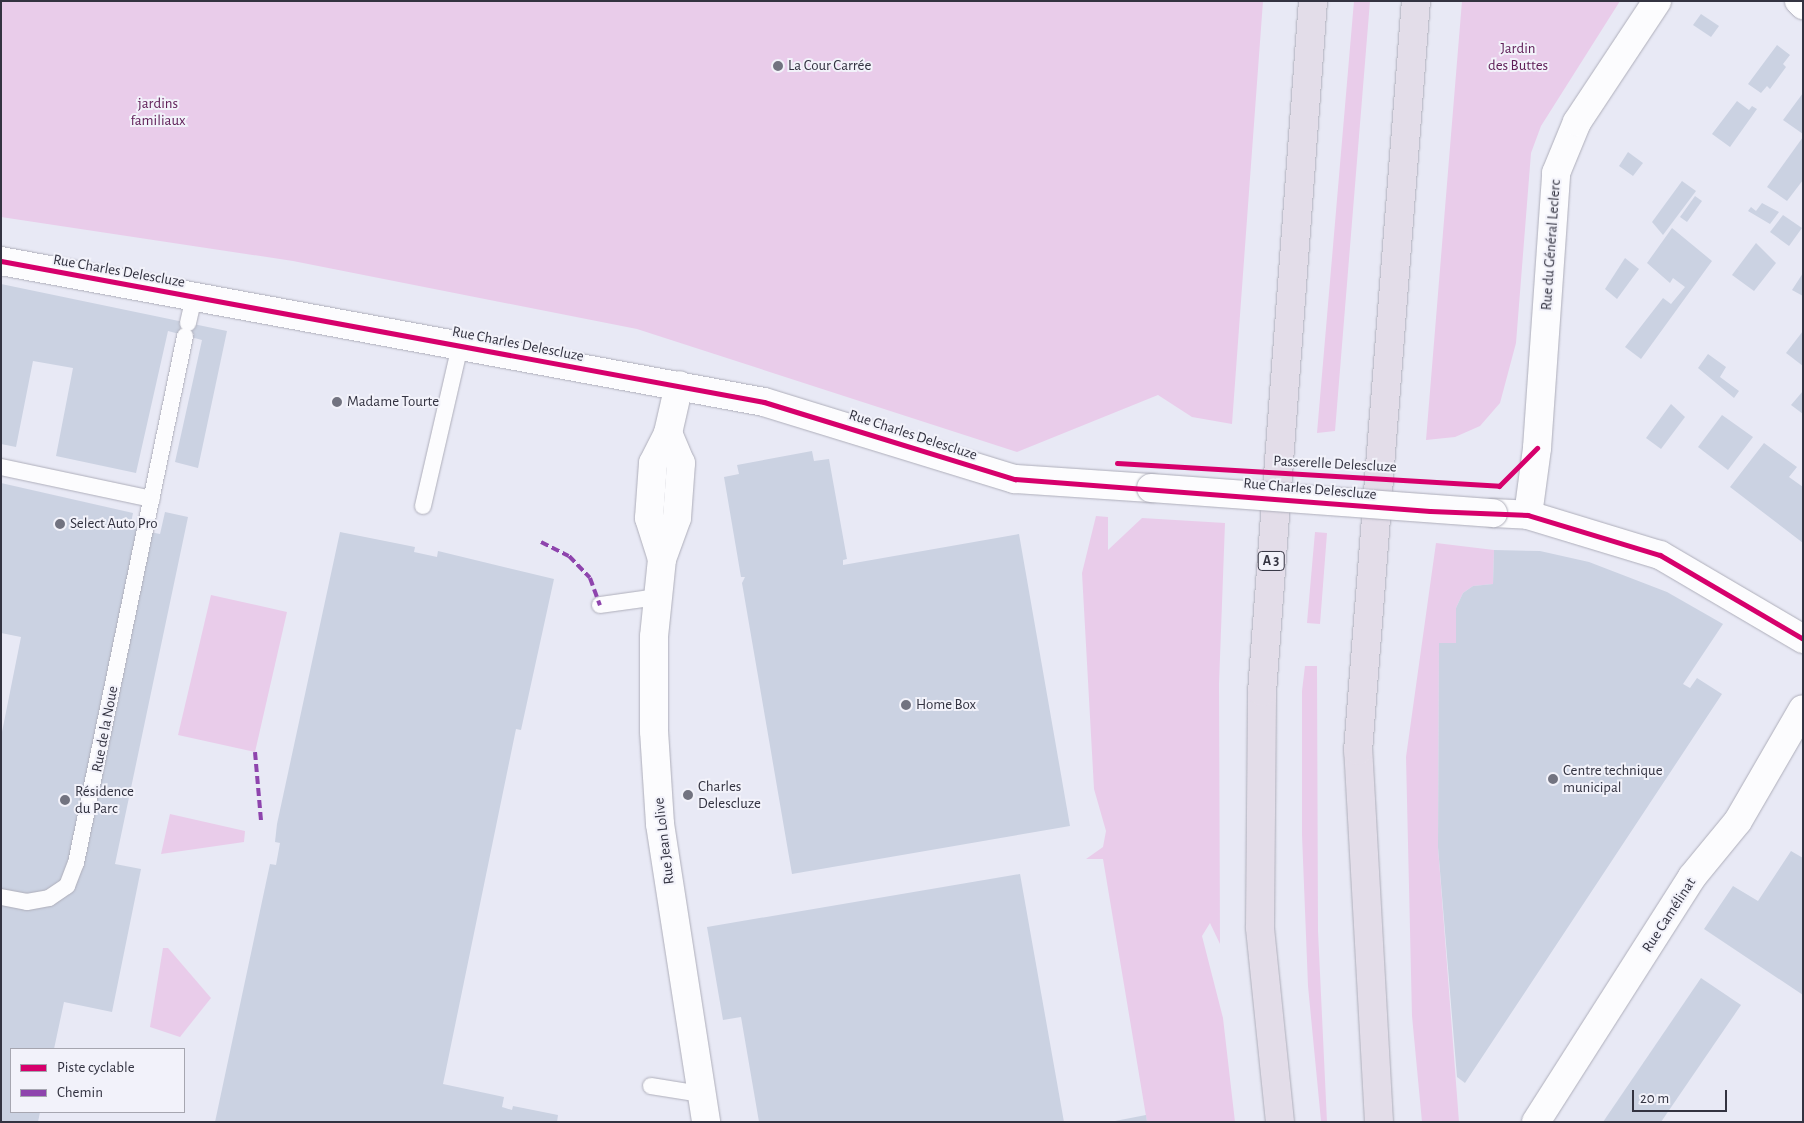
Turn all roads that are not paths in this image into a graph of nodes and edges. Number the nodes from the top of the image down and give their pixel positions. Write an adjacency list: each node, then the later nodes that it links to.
1 (1313, 1): 22 (highway, A 3)
2 (1416, 1): 23 (highway)
3 (1657, 1): 13 (street, Rue du Général Leclerc)
4 (1799, 1): 5 (street)
5 (1803, 4)
6 (1, 261): 7 (street, Rue Charles Delescluze)
7 (189, 319): 8 (street, Rue Charles Delescluze); 11 (lane, Rue de la Noue)
8 (460, 346): 9 (street, Rue Charles Delescluze); 12 (lane)
9 (679, 385): 13 (street, Rue Charles Delescluze, bridge); 14 (street, Rue Jean Lolive)
10 (1, 467): 11 (lane)
11 (152, 499): 18 (lane, Rue de la Noue)
12 (423, 506)
13 (1528, 515): 16 (street, Rue Charles Delescluze)
14 (658, 597): 15 (lane); 20 (street, Rue Jean Lolive)
15 (600, 605)
16 (1803, 639)
17 (1803, 709): 24 (street, Rue Camélinat)
18 (1, 897)
19 (652, 1086): 20 (lane)
20 (701, 1094): 21 (street, Rue Jean Lolive)
21 (706, 1122)
22 (1280, 1122)
23 (1379, 1122)
24 (1536, 1122)

